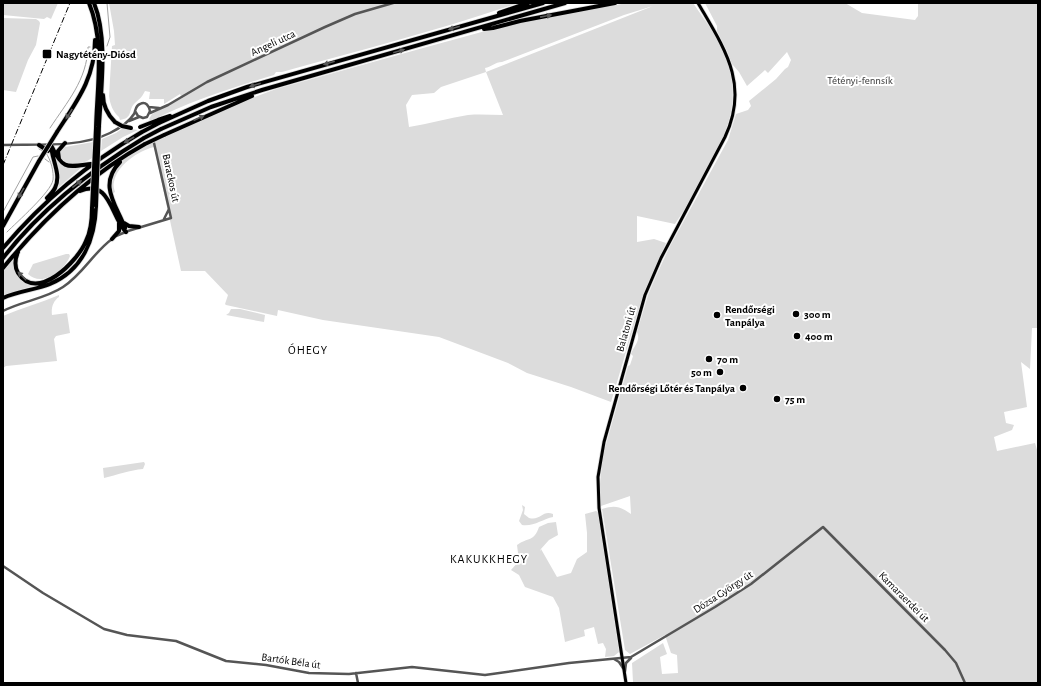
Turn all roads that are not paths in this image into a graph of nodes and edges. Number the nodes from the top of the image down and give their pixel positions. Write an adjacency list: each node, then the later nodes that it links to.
1 (89, 3): 9 (highway)
2 (94, 3): 12 (highway)
3 (393, 3): 15 (street, Angeli utca)
4 (528, 3): 10 (highway)
5 (543, 3): 10 (highway)
6 (565, 3): 11 (highway)
7 (615, 3): 11 (highway, one-way to 7)
8 (698, 3): 50 (main road, Balatoni út)
9 (94, 17): 21 (highway); 37 (highway, one-way to 37, bridge)
10 (492, 18): 19 (highway, one-way to 19)
11 (473, 30): 13 (highway, one-way to 11)
12 (101, 79): 19 (highway, bridge); 21 (highway)
13 (262, 90): 27 (highway, one-way to 13, bridge); 43 (highway, one-way to 13, bridge)
14 (149, 107): 15 (street); 16 (street); 17 (street)
15 (163, 107): 17 (street, Angeli utca)
16 (135, 111): 18 (street); 20 (street)
17 (149, 114): 18 (street); 18 (street)
18 (140, 118): 20 (street)
19 (159, 122): 30 (highway, one-way to 30, bridge)
20 (125, 123): 22 (street)
21 (97, 127): 33 (highway, bridge)
22 (65, 143): 24 (street); 29 (highway)
23 (154, 143): 34 (street, Barackos út)
24 (51, 144): 26 (street); 28 (highway); 29 (highway)
25 (3, 145): 26 (street)
26 (39, 145): 28 (highway)
27 (129, 153): 31 (highway); 36 (highway)
28 (53, 157): 32 (highway)
29 (60, 161): 30 (highway)
30 (92, 163): 32 (highway)
31 (64, 202): 36 (highway); 41 (highway)
32 (42, 206): 42 (highway)
33 (94, 207): 41 (highway, one-way to 41); 45 (highway)
34 (169, 209): 35 (street); 35 (street, Barackos út)
35 (163, 220): 38 (street)
36 (121, 221): 38 (highway); 39 (highway); 40 (highway)
37 (3, 226)
38 (139, 227): 39 (street)
39 (126, 232): 40 (street)
40 (112, 239): 46 (street)
41 (21, 246): 44 (highway)
42 (3, 248)
43 (3, 258)
44 (3, 268)
45 (3, 298)
46 (3, 311)
47 (823, 527): 49 (street, Dózsa György út); 56 (street, Kamaraerdei út)
48 (3, 566): 52 (street, Bartók Béla út)
49 (631, 657): 50 (street, Dózsa György út); 53 (street)
50 (623, 658): 51 (street, Bartók Béla út); 53 (main road, Balatoni út)
51 (613, 659): 52 (street, Bartók Béla út); 53 (street)
52 (356, 673): 54 (street)
53 (625, 673): 55 (main road, Balatoni út)
54 (358, 683)
55 (626, 683)
56 (966, 683)

